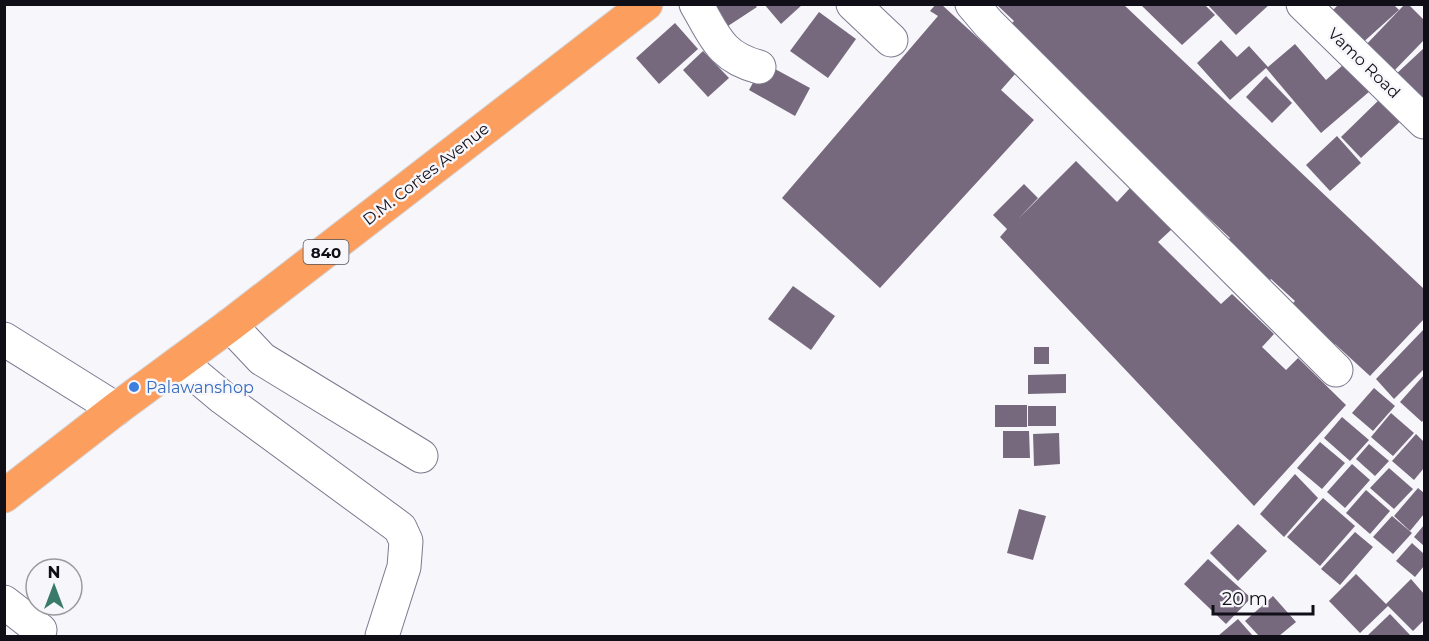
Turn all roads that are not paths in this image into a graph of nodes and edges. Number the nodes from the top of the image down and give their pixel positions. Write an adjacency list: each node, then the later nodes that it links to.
1 (646, 4): 9 (highway, D.M. Cortes Avenue / 840)
2 (696, 4): 7 (street)
3 (853, 4): 6 (street)
4 (972, 4): 12 (street)
5 (1303, 4): 8 (street, Vamo Road)
6 (891, 40)
7 (759, 67)
8 (1425, 122)
9 (230, 326): 11 (highway, D.M. Cortes Avenue / 840); 14 (street)
10 (4, 339): 13 (street)
11 (180, 362): 13 (highway, D.M. Cortes Avenue / 840); 18 (street)
12 (1336, 370)
13 (116, 409): 15 (highway, D.M. Cortes Avenue / 840)
14 (421, 456)
15 (4, 496)
16 (4, 602): 17 (street)
17 (40, 630)
18 (382, 636)

